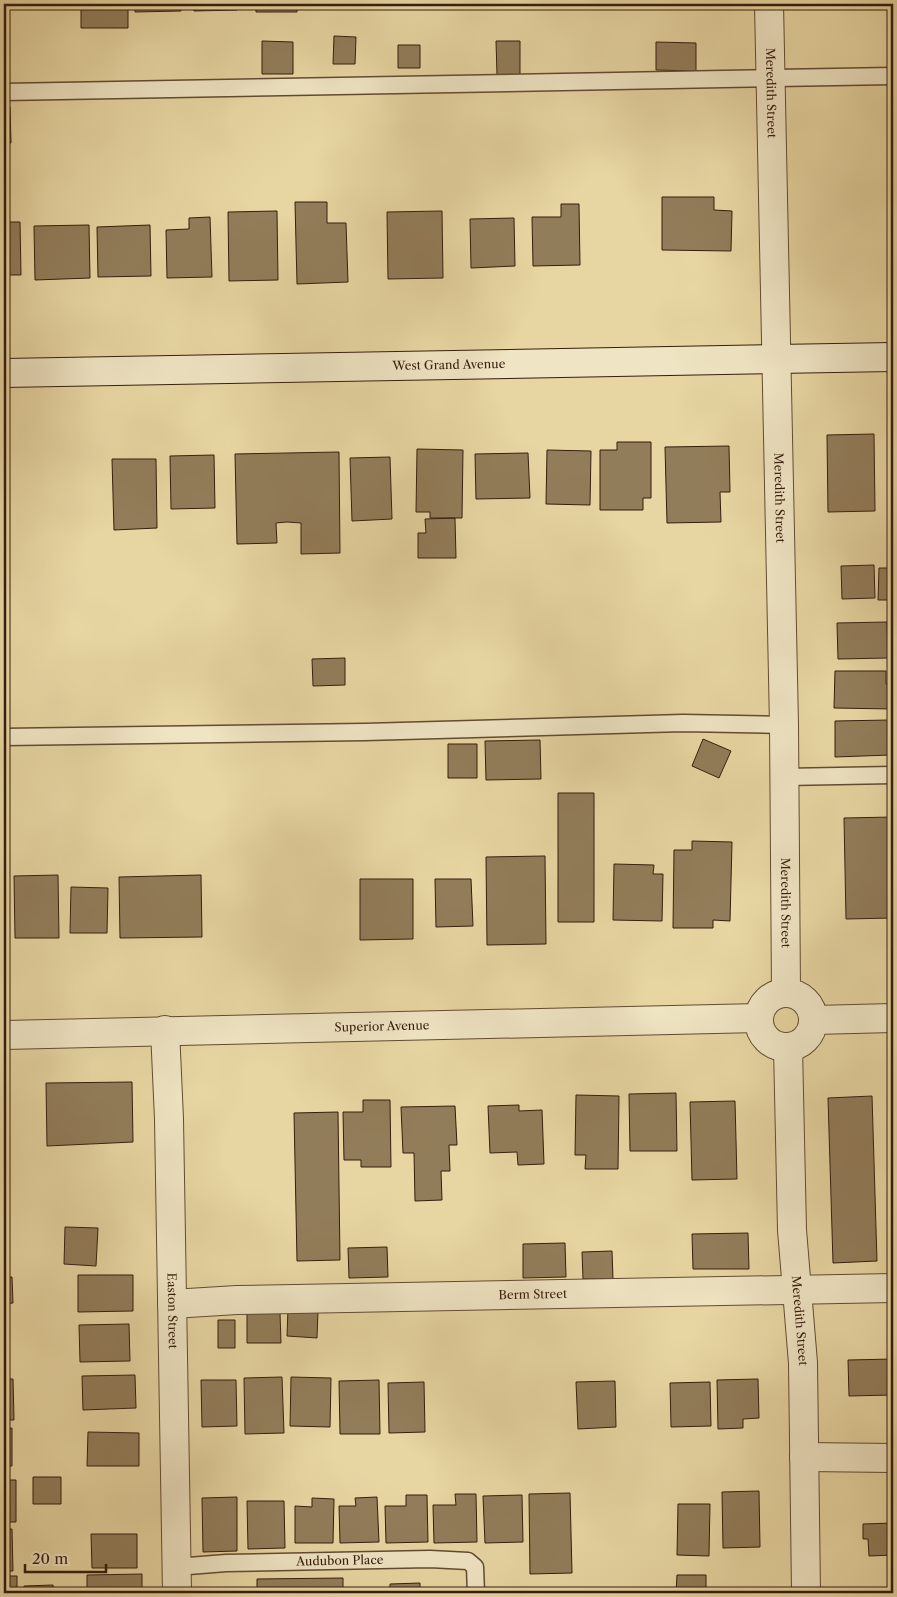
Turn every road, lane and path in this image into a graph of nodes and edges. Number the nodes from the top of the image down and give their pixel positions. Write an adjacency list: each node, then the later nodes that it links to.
1 (769, 4): 3 (street, Meredith Street)
2 (893, 76): 3 (lane)
3 (771, 79): 4 (lane); 6 (street, Meredith Street)
4 (4, 92)
5 (893, 357): 6 (street, West Grand Avenue)
6 (777, 360): 7 (street, West Grand Avenue); 8 (street, Meredith Street)
7 (4, 373)
8 (784, 725): 9 (lane); 11 (street, Meredith Street)
9 (4, 737)
10 (893, 775): 11 (lane)
11 (784, 777): 12 (street, Meredith Street)
12 (786, 992): 13 (street); 15 (street)
13 (759, 1018): 16 (street, Superior Avenue); 18 (street)
14 (893, 1018): 15 (street)
15 (814, 1020): 18 (street)
16 (165, 1030): 17 (street, Superior Avenue); 21 (street, Easton Street)
17 (4, 1035)
18 (788, 1048): 20 (street, Meredith Street)
19 (893, 1288): 20 (street, Berm Street)
20 (797, 1290): 21 (street, Berm Street); 22 (street, Meredith Street)
21 (172, 1304): 24 (street, Easton Street)
22 (804, 1458): 23 (street); 26 (street, Meredith Street)
23 (893, 1458)
24 (177, 1580): 25 (lane, Audubon Place)
25 (476, 1593)
26 (806, 1593)

